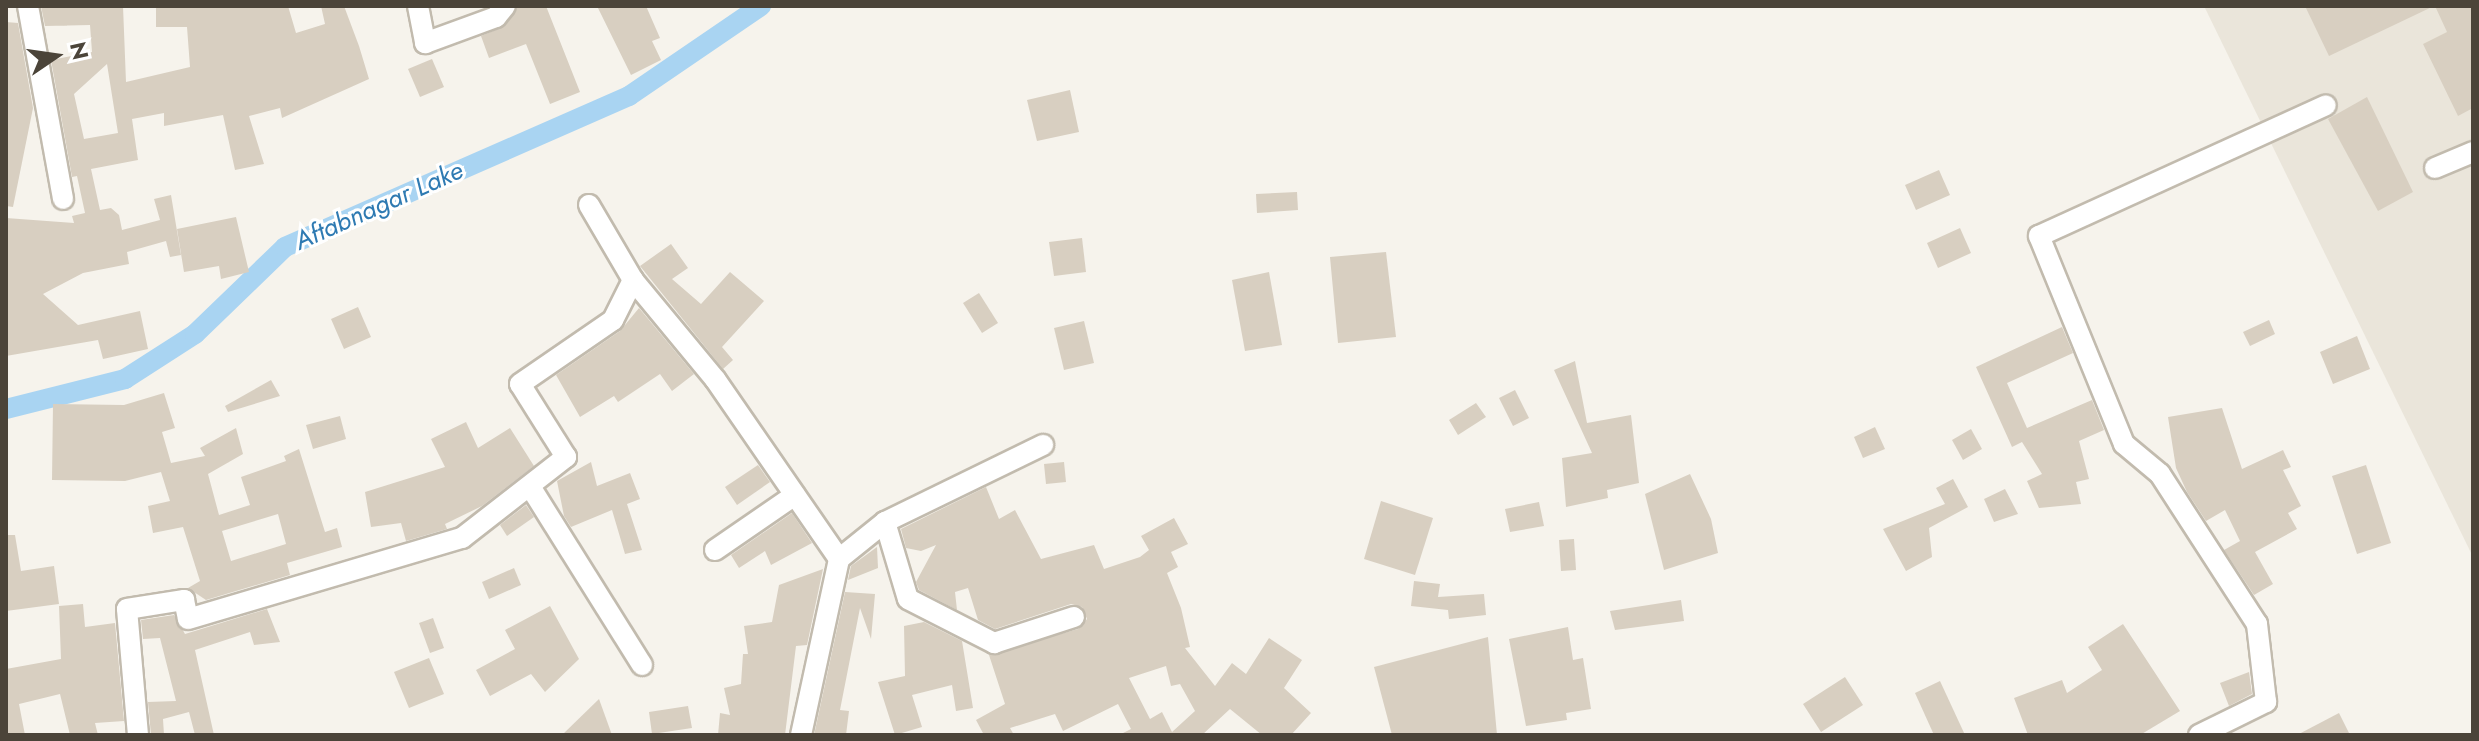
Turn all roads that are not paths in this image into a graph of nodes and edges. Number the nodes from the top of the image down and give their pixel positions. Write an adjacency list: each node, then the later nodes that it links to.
1 (28, 6): 7 (street)
2 (418, 6): 3 (street)
3 (505, 6)
4 (2326, 105): 20 (street)
5 (2473, 152): 6 (street)
6 (2435, 168)
7 (63, 199)
8 (589, 205): 9 (street)
9 (633, 280): 11 (street); 12 (street)
10 (1043, 445): 13 (street)
11 (531, 488): 17 (street); 18 (street)
12 (795, 495): 14 (street); 15 (street)
13 (885, 522): 15 (street); 16 (street)
14 (715, 550)
15 (839, 559): 19 (street)
16 (1074, 617)
17 (642, 665)
18 (138, 735)
19 (801, 735)
20 (2199, 735)

